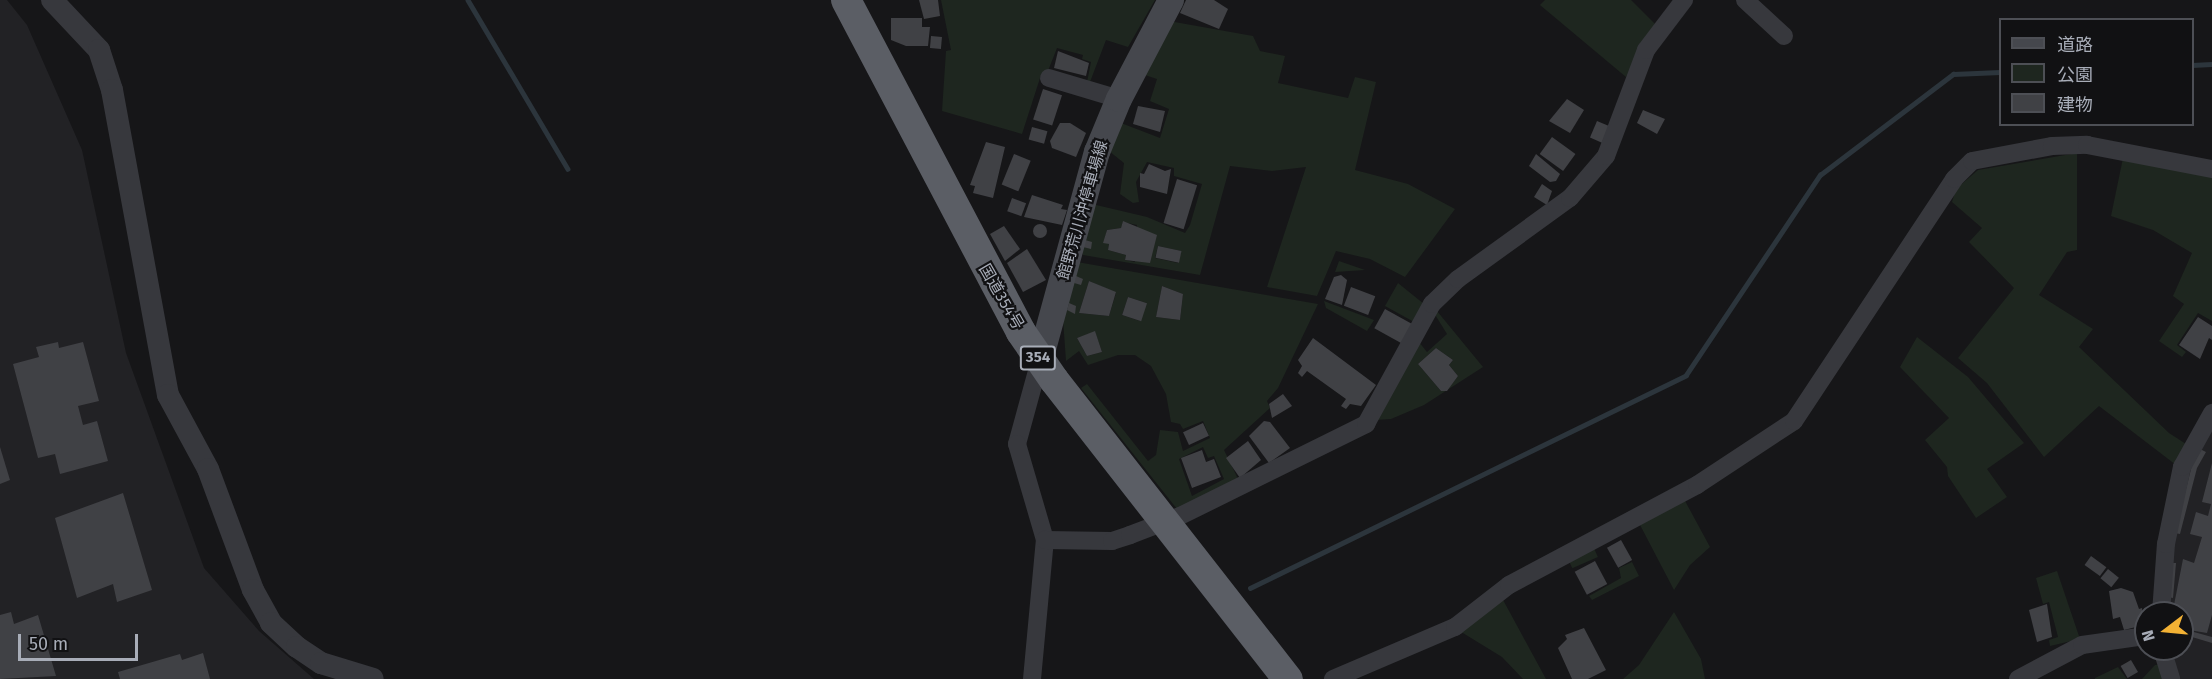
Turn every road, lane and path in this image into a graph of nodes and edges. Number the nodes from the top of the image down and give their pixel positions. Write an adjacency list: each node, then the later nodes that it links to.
1 (52, 0): 17 (street)
2 (846, 0): 10 (highway, 国道354号 / 354)
3 (1170, 0): 8 (main road, 館野荒川沖停車場線)
4 (1684, 0): 12 (street)
5 (1745, 0): 6 (street)
6 (1784, 36)
7 (1049, 78): 8 (street)
8 (1119, 99): 10 (main road, 館野荒川沖停車場線)
9 (2212, 169): 20 (street)
10 (1040, 360): 12 (highway, 国道354号 / 354); 13 (street)
11 (2212, 413): 14 (street)
12 (1167, 521): 13 (street); 19 (highway, 国道354号 / 354)
13 (1045, 540): 18 (street)
14 (2162, 601)
15 (2134, 638): 21 (street)
16 (2166, 661): 22 (street)
17 (373, 679)
18 (1032, 679)
19 (1288, 679)
20 (1333, 679)
21 (2018, 679)
22 (2171, 679)

